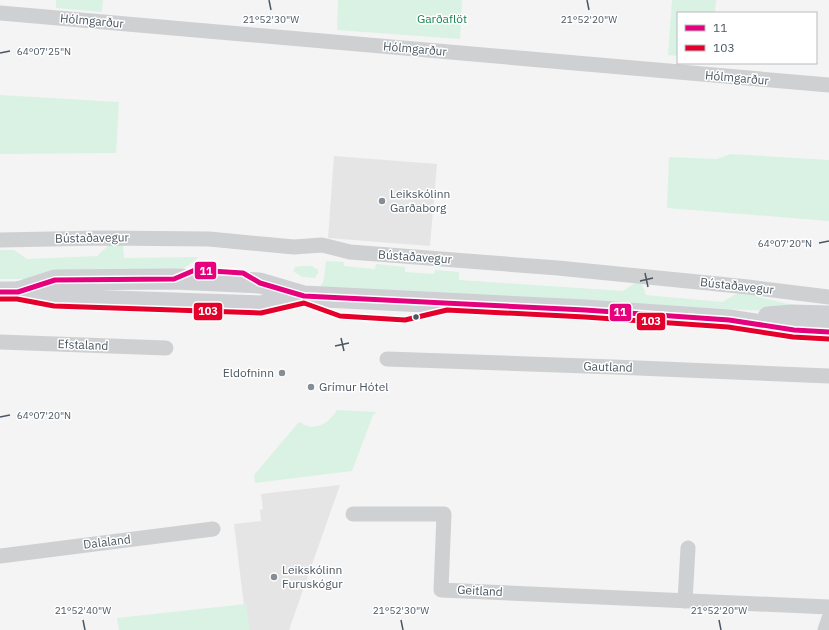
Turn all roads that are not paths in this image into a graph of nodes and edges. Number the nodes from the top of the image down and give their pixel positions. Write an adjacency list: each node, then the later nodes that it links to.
1 (0, 13): 2 (street, Hólmgarður)
2 (829, 85)
3 (0, 240): 5 (street, Bústaðavegur)
4 (9, 292): 7 (main road)
5 (829, 297)
6 (829, 316): 7 (main road)
7 (730, 320): 8 (main road)
8 (829, 332)
9 (0, 342): 10 (street, Efstaland)
10 (166, 348)
11 (387, 359): 12 (street, Gautland)
12 (829, 376)
13 (353, 514): 17 (street, Geitland)
14 (213, 529): 16 (street, Dalaland)
15 (688, 548): 17 (street)
16 (0, 556)
17 (685, 601): 18 (street, Geitland)
18 (829, 607)
19 (829, 618): 20 (street)
20 (824, 630)

